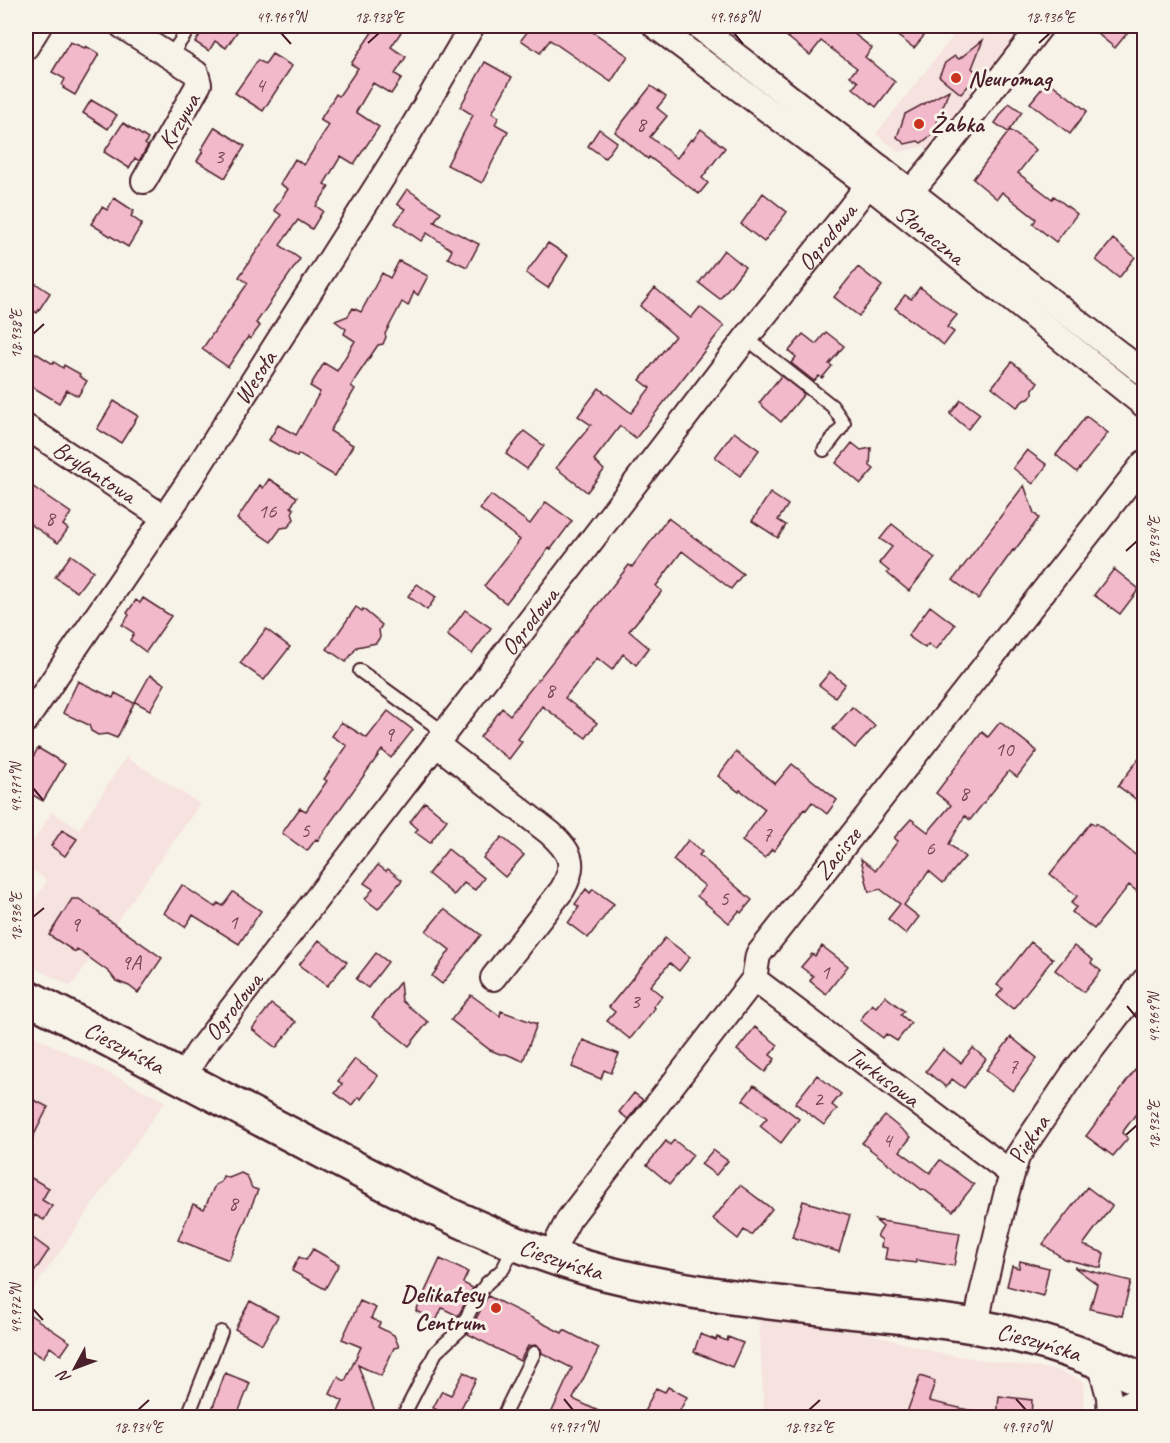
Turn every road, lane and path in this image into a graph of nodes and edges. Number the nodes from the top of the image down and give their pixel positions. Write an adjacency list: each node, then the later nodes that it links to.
1 (39, 26): 8 (street)
2 (122, 26): 9 (street, Krzywa)
3 (191, 26): 9 (lane)
4 (472, 26): 19 (street, Wesoła)
5 (655, 26): 10 (street, Słoneczna)
6 (698, 26): 10 (street, Słoneczna)
7 (1041, 26): 12 (street)
8 (26, 47)
9 (170, 56): 11 (street, Krzywa)
10 (874, 177): 12 (street, Słoneczna); 13 (street, Ogrodowa)
11 (144, 181)
12 (904, 200): 14 (street, Słoneczna); 15 (street, Słoneczna)
13 (746, 338): 17 (lane); 22 (street, Ogrodowa)
14 (1144, 373)
15 (1144, 405)
16 (26, 427): 19 (street, Brylantowa)
17 (824, 450)
18 (1144, 463): 24 (street, Zacisze)
19 (165, 518): 21 (street, Wesoła)
20 (360, 671): 22 (lane)
21 (26, 720)
22 (441, 738): 23 (street); 27 (street, Ogrodowa)
23 (493, 978)
24 (754, 979): 28 (street, Turkusowa); 30 (street, Zacisze)
25 (1144, 981): 28 (street, Piękna)
26 (26, 996): 27 (main road, Cieszyńska)
27 (182, 1077): 29 (main road, Cieszyńska)
28 (1011, 1173): 31 (street, Piękna)
29 (516, 1244): 30 (main road, Cieszyńska); 39 (lane)
30 (552, 1257): 31 (main road, Cieszyńska)
31 (976, 1327): 34 (main road, Cieszyńska)
32 (221, 1332): 38 (lane)
33 (534, 1353): 40 (lane)
34 (1100, 1362): 35 (main road, Cieszyńska); 37 (street)
35 (1144, 1381)
36 (1144, 1396): 37 (street)
37 (1110, 1417)
38 (187, 1418)
39 (402, 1418)
40 (502, 1418)

